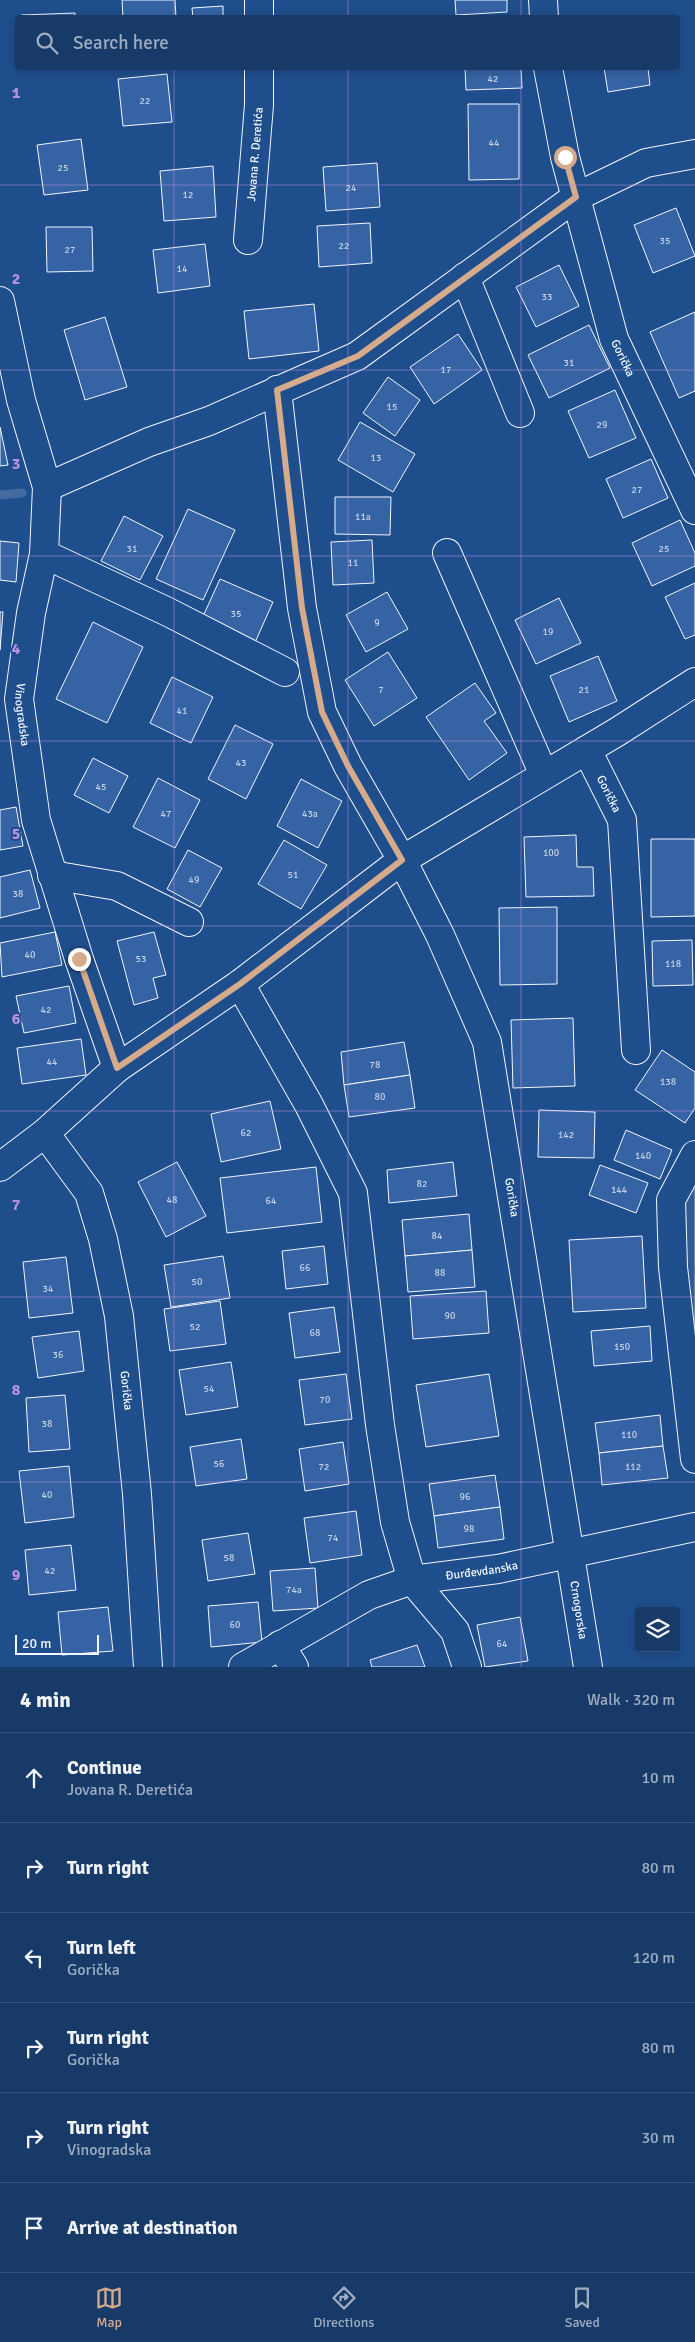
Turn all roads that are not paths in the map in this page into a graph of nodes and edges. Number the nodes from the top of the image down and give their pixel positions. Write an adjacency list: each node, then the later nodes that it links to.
1 (259, 0): 3 (street)
2 (543, 0): 4 (street)
3 (259, 15)
4 (544, 15)
5 (259, 70): 9 (street, Jovana R. Deretića)
6 (548, 70): 8 (street)
7 (695, 154): 8 (street)
8 (576, 197): 10 (street); 15 (street, Gorička)
9 (248, 240)
10 (465, 278): 12 (street); 13 (street)
11 (0, 301): 14 (street, Vinogradska)
12 (277, 390): 14 (street); 22 (street, Gorička)
13 (520, 413)
14 (46, 487): 17 (street, Vinogradska)
15 (695, 510)
16 (447, 552): 21 (street)
17 (44, 554): 18 (street); 23 (street, Vinogradska)
18 (284, 672)
19 (695, 682): 20 (street)
20 (586, 750): 21 (street); 26 (street, Gorička)
21 (544, 776): 22 (street)
22 (402, 860): 25 (street); 33 (street, Gorička)
23 (52, 874): 24 (street); 27 (street, Vinogradska)
24 (189, 922)
25 (240, 984): 27 (street); 34 (street)
26 (636, 1050)
27 (117, 1068): 28 (street)
28 (45, 1133): 30 (street); 36 (street, Gorička)
29 (695, 1155): 31 (street)
30 (0, 1167)
31 (695, 1459)
32 (695, 1527): 33 (street, Đurđevdanska)
33 (569, 1553): 34 (street, Đurđevdanska); 39 (street, Crnogorska)
34 (412, 1580): 35 (street, Đurđevdanska); 38 (street)
35 (287, 1656): 37 (street, Đurđevdanska)
36 (148, 1667)
37 (243, 1667)
38 (467, 1667)
39 (588, 1667)

